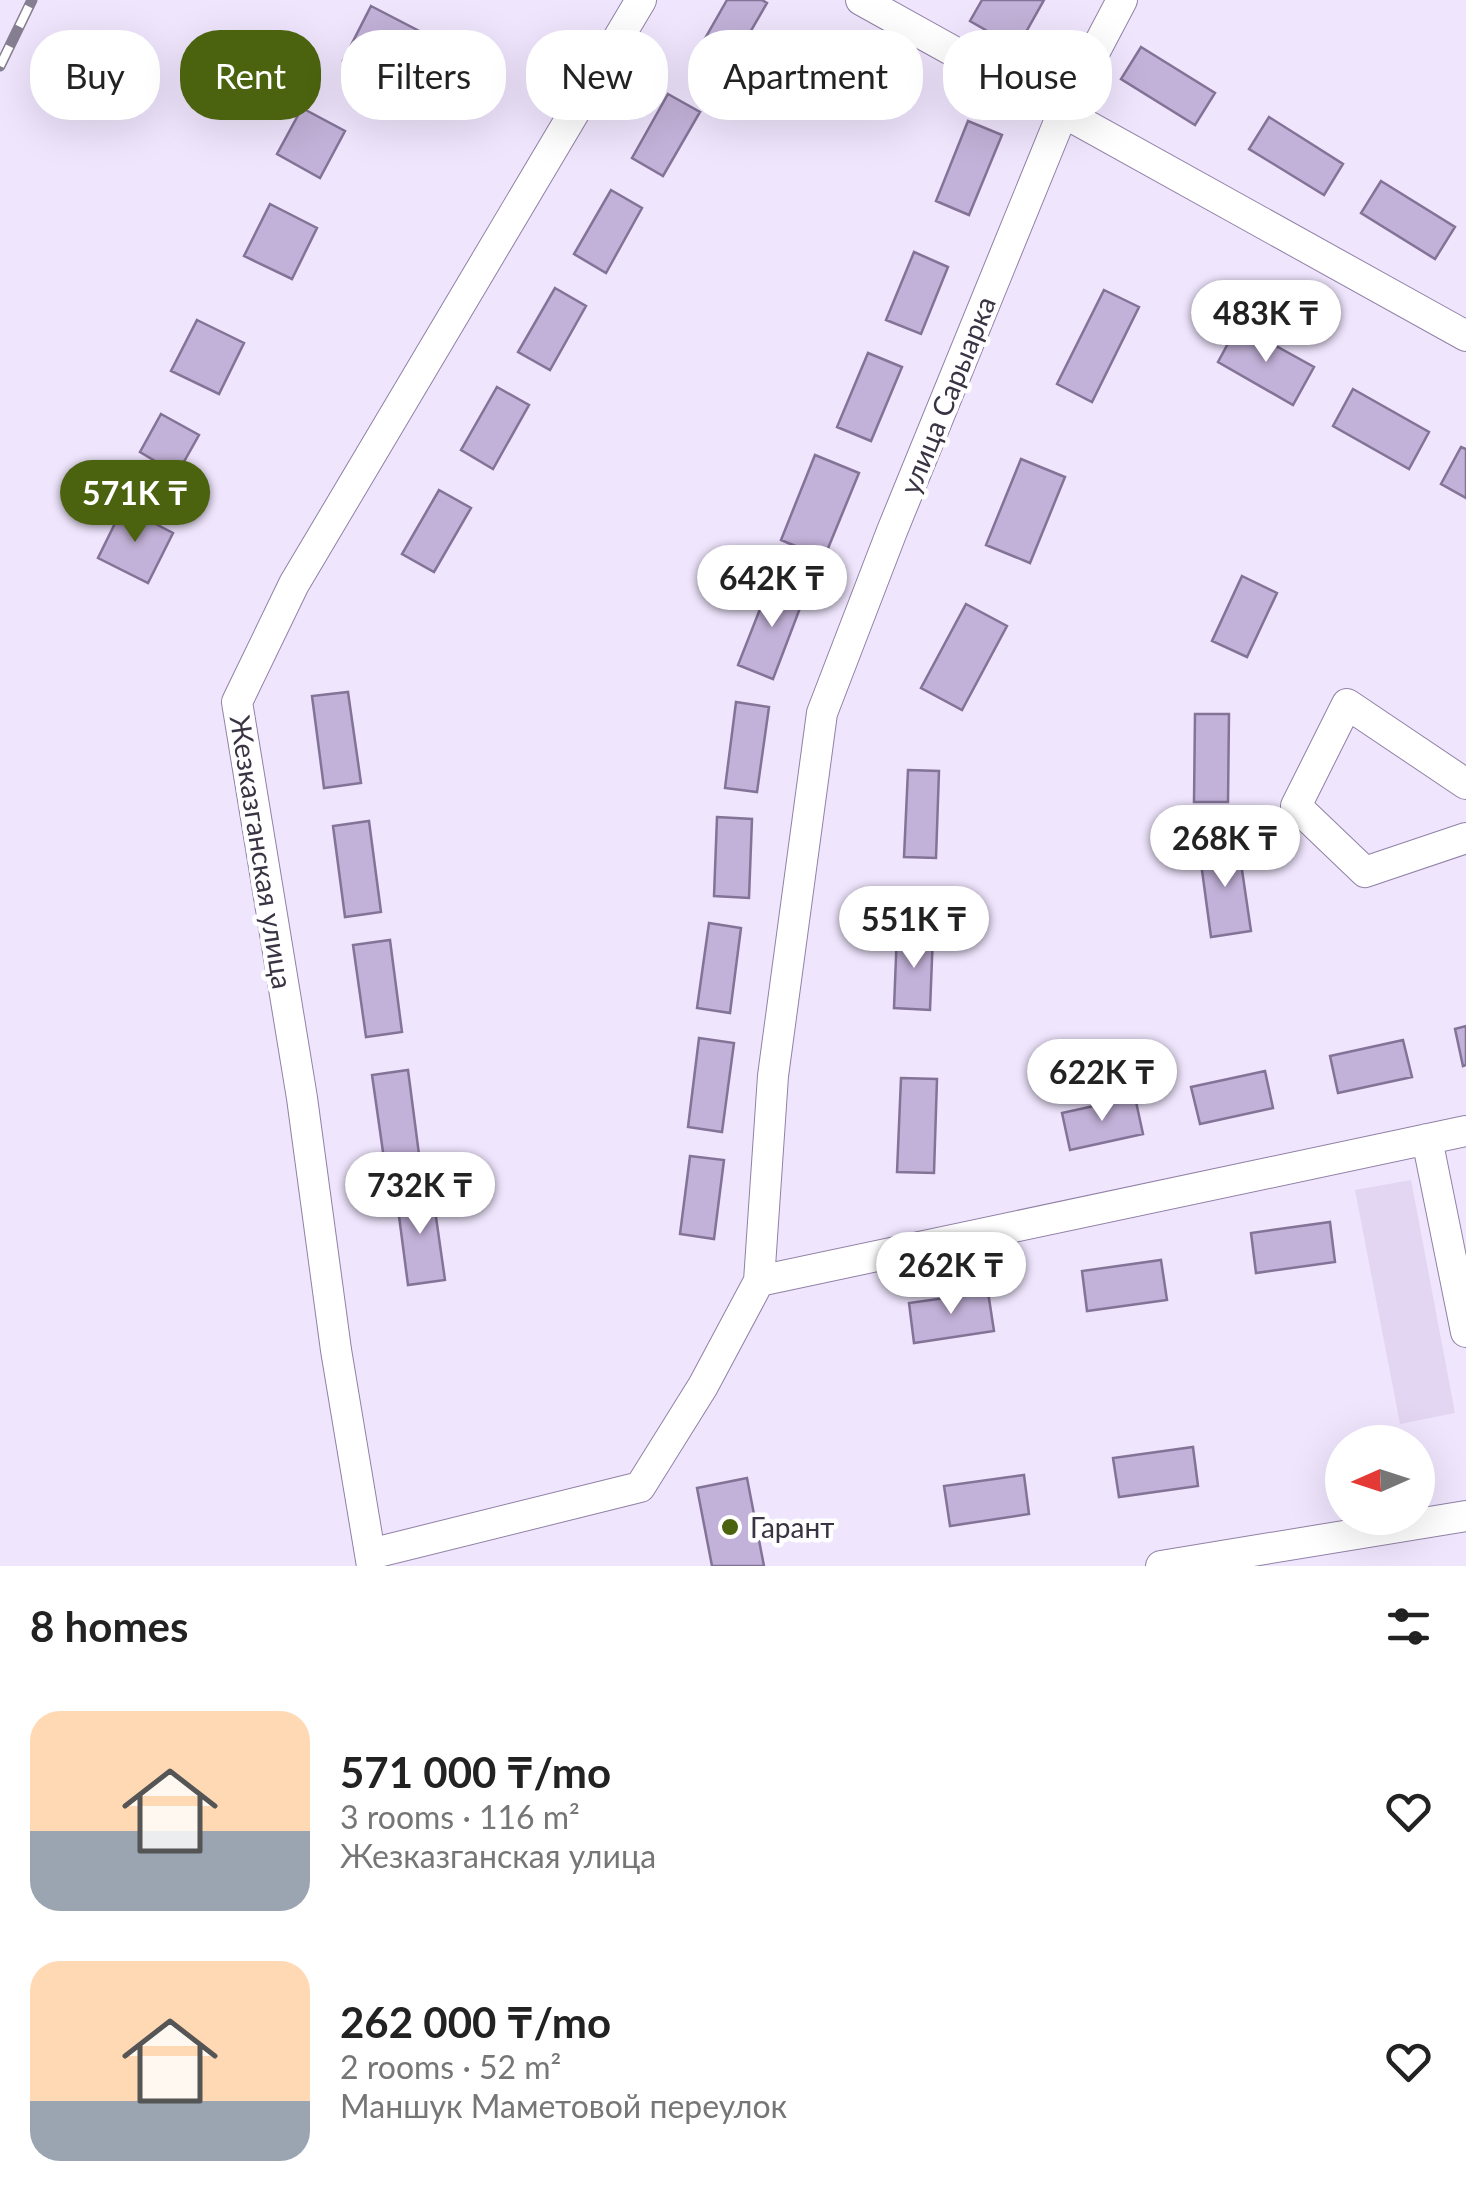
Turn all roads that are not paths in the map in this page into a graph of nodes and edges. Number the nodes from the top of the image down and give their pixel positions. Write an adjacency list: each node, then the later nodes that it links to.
1 (640, 0): 16 (street, Жезказганская улица)
2 (861, 0): 5 (street)
3 (1122, 0): 4 (street, улица Сарыарка)
4 (1106, 30)
5 (943, 45)
6 (1060, 120): 13 (street, улица Сарыарка)
7 (1077, 120): 8 (street)
8 (1466, 336)
9 (1466, 784): 10 (street)
10 (1466, 838)
11 (1466, 1131): 12 (street)
12 (1427, 1139): 13 (street); 14 (street)
13 (759, 1281): 16 (street)
14 (1466, 1332)
15 (1466, 1516): 17 (street)
16 (371, 1560)
17 (1162, 1566)

